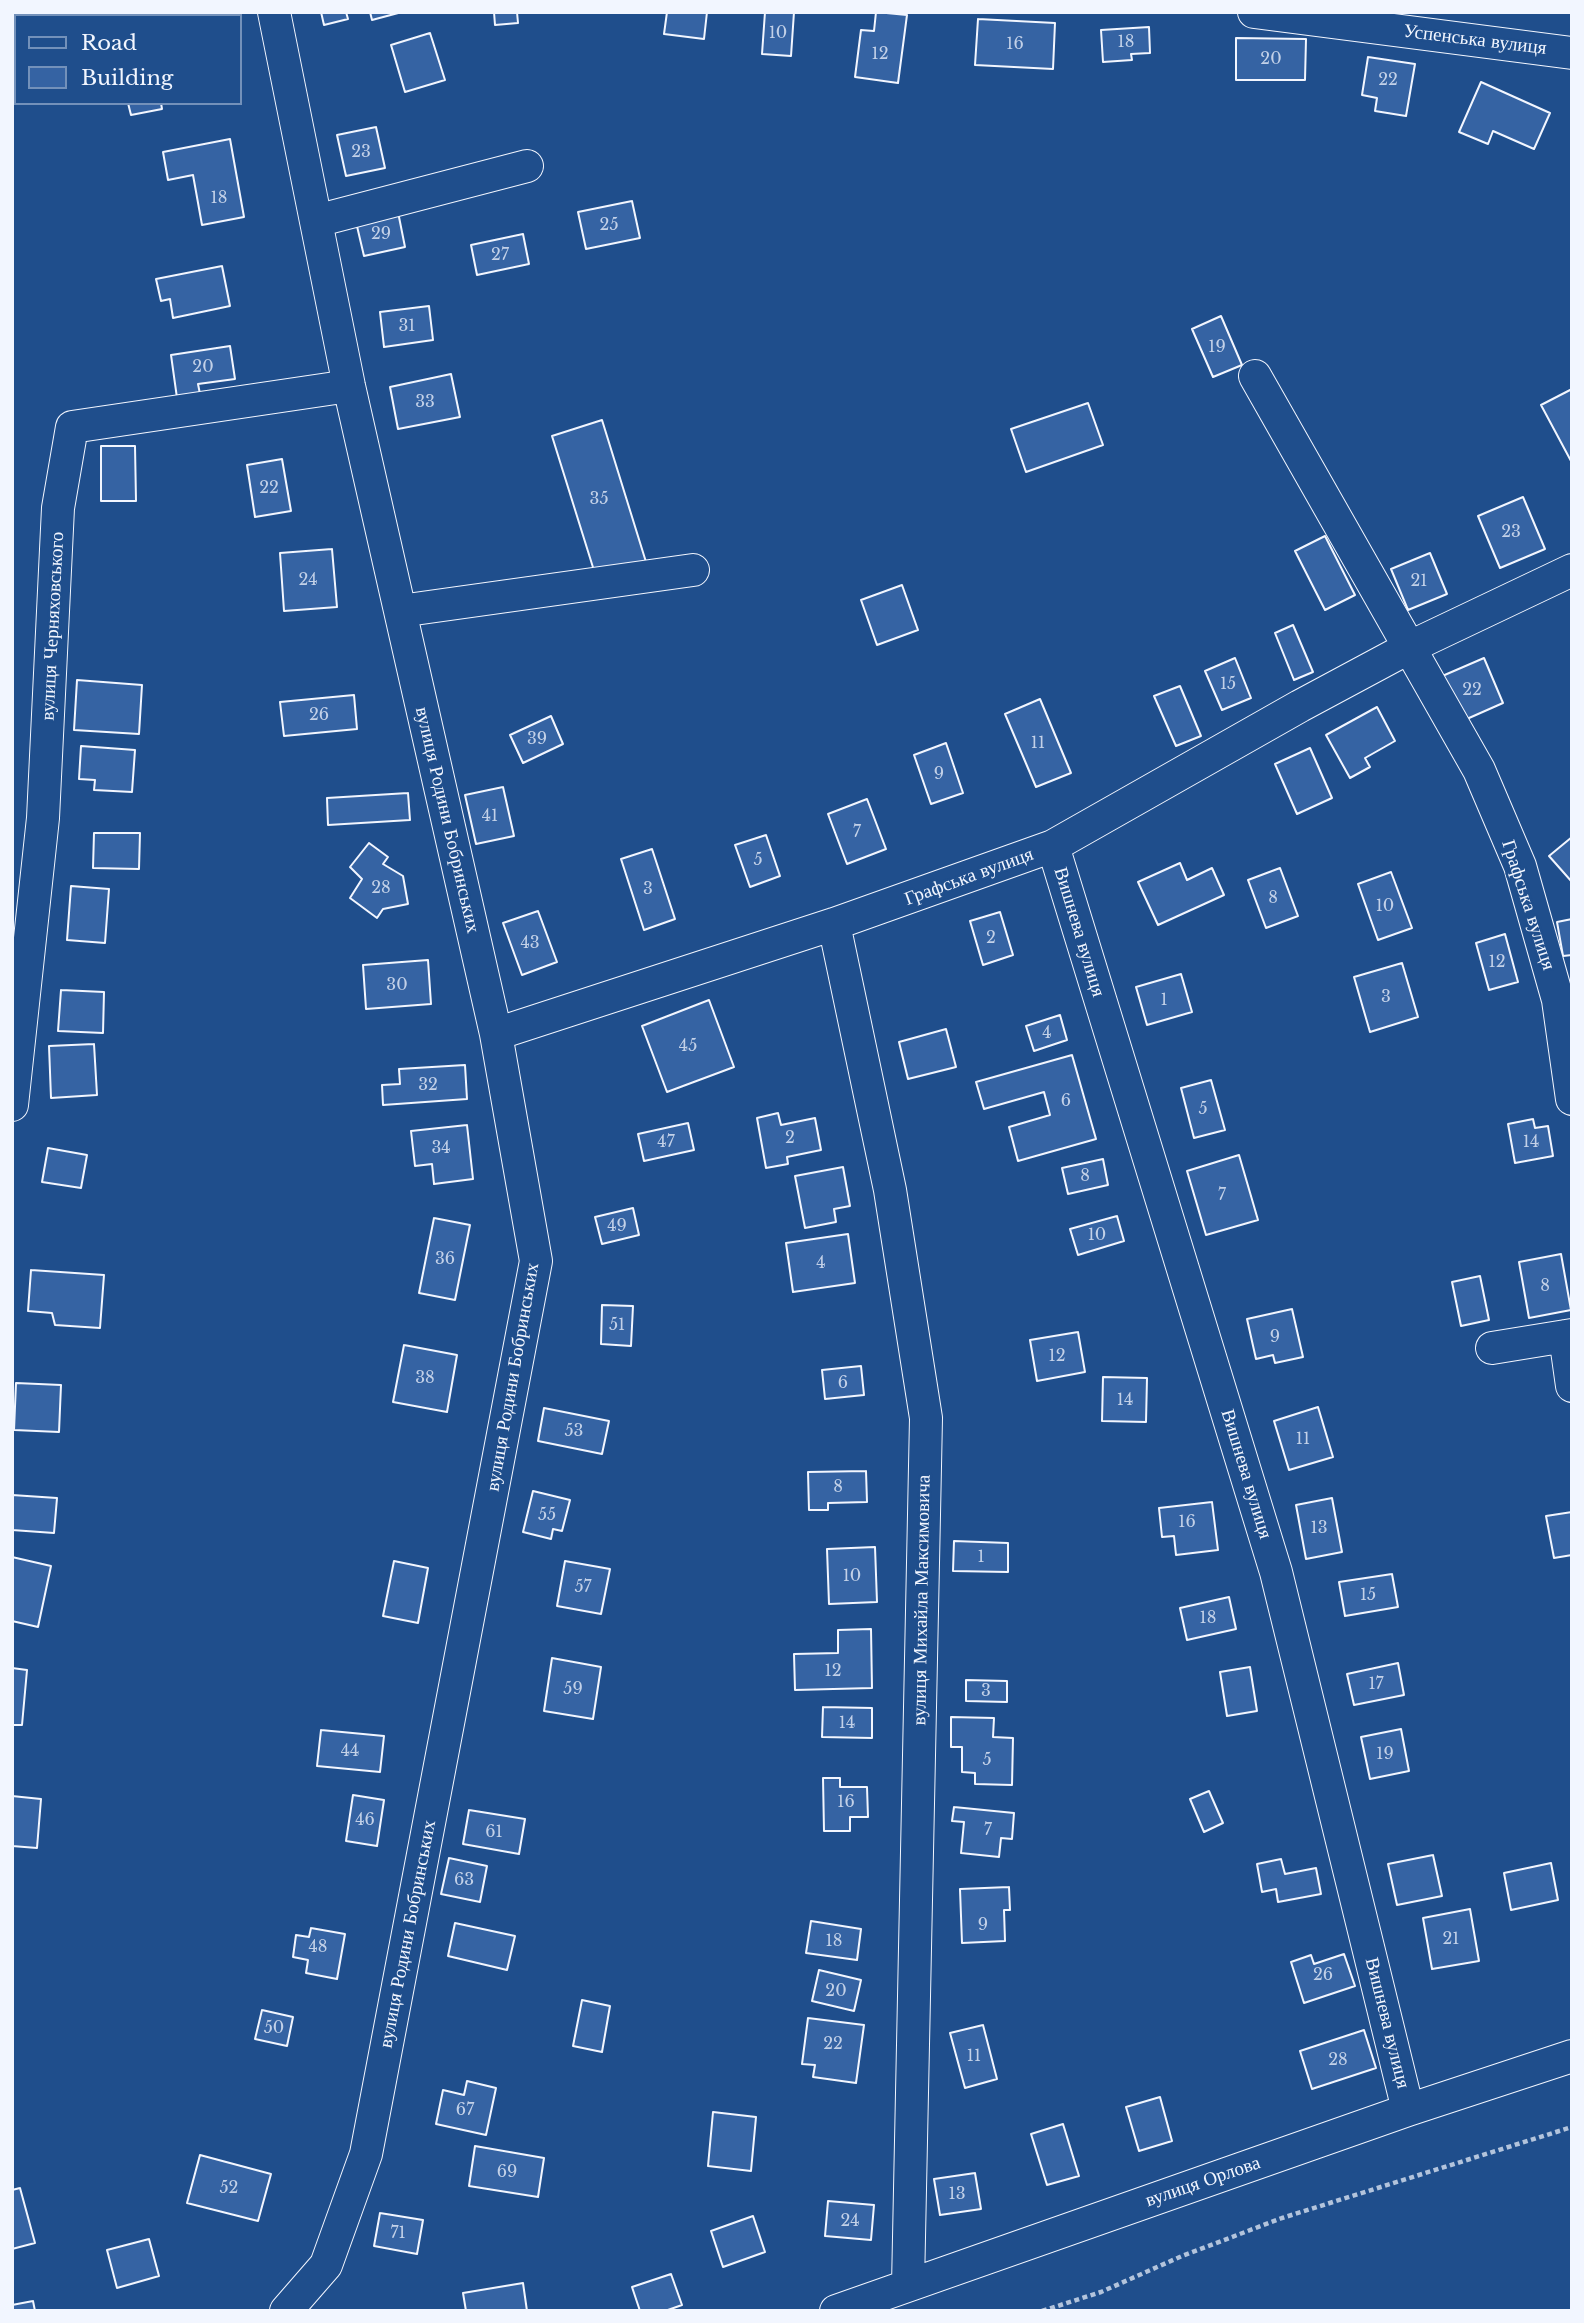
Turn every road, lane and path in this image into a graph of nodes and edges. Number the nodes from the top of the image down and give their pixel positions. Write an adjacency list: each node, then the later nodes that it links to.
1 (274, 12): 5 (street, вулиця Родини Бобринських)
2 (1254, 12): 3 (street, Успенська вулиця)
3 (1572, 53)
4 (527, 166): 5 (street)
5 (316, 221): 7 (street, вулиця Родини Бобринських)
6 (1255, 376): 11 (street, Графська вулиця)
7 (349, 386): 10 (street, вулиця Родини Бобринських); 16 (street, вулиця Черняховського)
8 (693, 570): 10 (street)
9 (1572, 570): 11 (street, Графська вулиця)
10 (400, 611): 14 (street, вулиця Родини Бобринських)
11 (1410, 648): 12 (street, Графська вулиця); 15 (street, Графська вулиця)
12 (1053, 846): 13 (street, Графська вулиця); 21 (street, Вишнева вулиця)
13 (835, 924): 14 (street, Графська вулиця); 23 (street, вулиця Михайла Максимовича)
14 (496, 1034): 24 (street, вулиця Родини Бобринських)
15 (1572, 1099)
16 (12, 1105)
17 (1568, 1336): 18 (street); 19 (street)
18 (1492, 1348)
19 (1572, 1386)
20 (1572, 2056): 21 (street, вулиця Орлова)
21 (1408, 2110): 23 (street, вулиця Орлова)
22 (1572, 2127): 26 (path)
23 (908, 2285): 25 (street, вулиця Орлова)
24 (286, 2311)
25 (836, 2311)
26 (1042, 2311)

